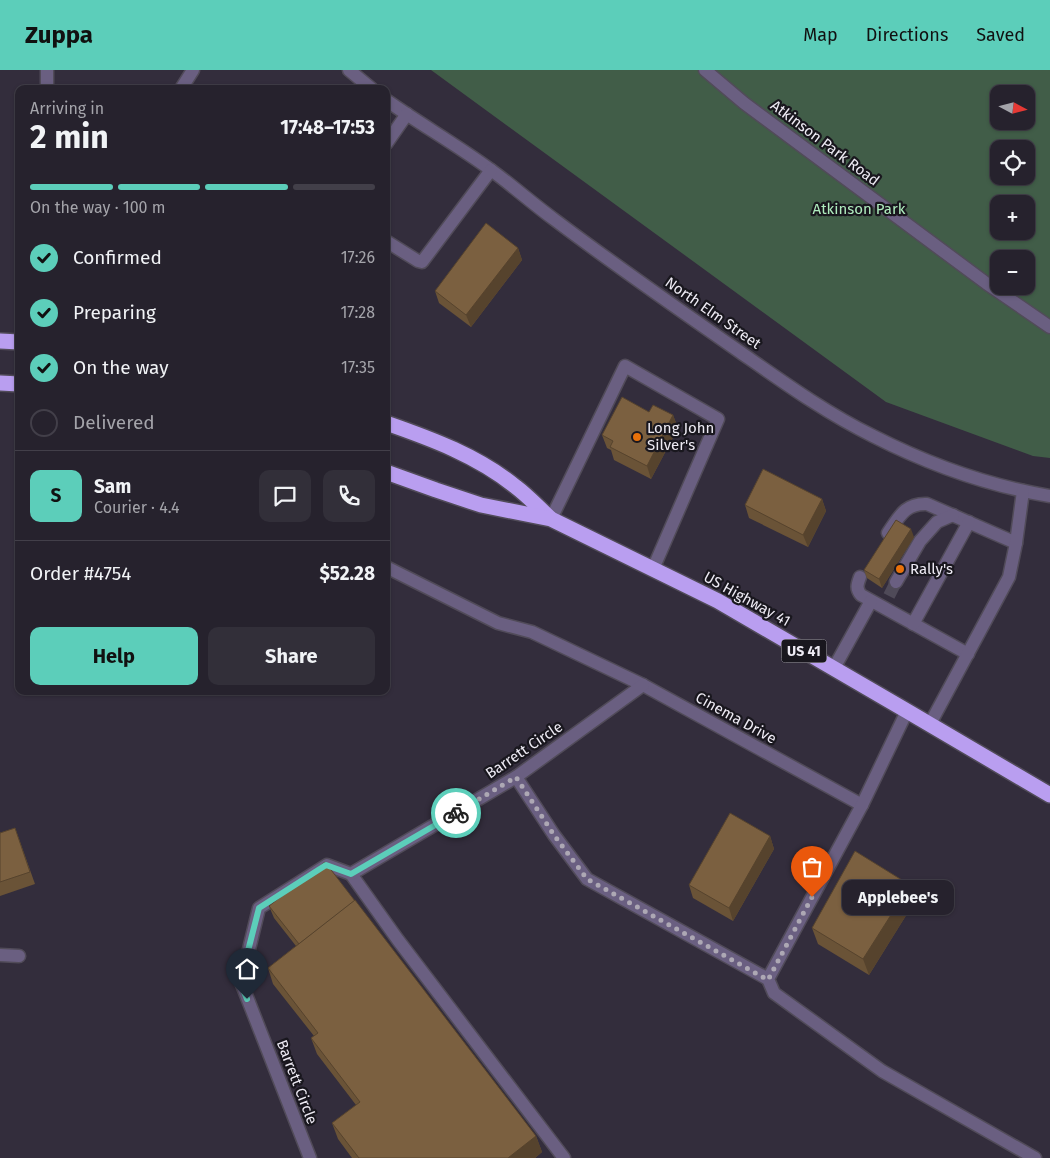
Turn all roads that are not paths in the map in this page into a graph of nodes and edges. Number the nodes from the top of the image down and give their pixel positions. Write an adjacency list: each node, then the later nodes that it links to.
1 (47, 70): 5 (street)
2 (193, 70): 6 (street)
3 (349, 70): 7 (street)
4 (705, 70): 13 (street, Atkinson Park Road)
5 (46, 85)
6 (184, 85)
7 (367, 85)
8 (390, 103): 9 (street, North Elm Street)
9 (407, 114): 10 (street); 11 (street, North Elm Street)
10 (390, 138)
11 (491, 170): 12 (street); 20 (street, North Elm Street)
12 (390, 244)
13 (1050, 327)
14 (0, 341): 15 (highway)
15 (15, 342)
16 (0, 383): 17 (highway)
17 (15, 384)
18 (390, 424): 23 (highway, US 41)
19 (390, 473): 23 (highway, US 41)
20 (1023, 491): 21 (street, North Elm Street); 25 (street)
21 (1050, 496)
22 (953, 515): 24 (street); 26 (street); 30 (street)
23 (551, 519): 28 (highway, US Highway 41 / US 41); 28 (street)
24 (969, 522): 25 (street); 32 (street)
25 (1016, 543): 33 (street)
26 (881, 544)
27 (390, 569): 35 (street, Cinema Drive)
28 (653, 569): 34 (highway, US Highway 41 / US 41)
29 (860, 577): 31 (street)
30 (896, 582)
31 (881, 602): 32 (street); 34 (street)
32 (913, 624): 33 (street)
33 (968, 654): 37 (street)
34 (834, 668): 36 (highway, US Highway 41 / US 41)
35 (643, 685): 38 (street, Barrett Circle); 40 (street, Cinema Drive)
36 (907, 710): 37 (highway, US Highway 41 / US 41); 40 (street)
37 (930, 724): 39 (highway, US Highway 41 / US 41)
38 (516, 777): 41 (street, Barrett Circle); 44 (street)
39 (1050, 795)
40 (862, 805): 44 (street)
41 (351, 874): 45 (street, Barrett Circle); 46 (street)
42 (0, 955): 43 (street)
43 (19, 956)
44 (768, 980): 47 (street)
45 (310, 1158)
46 (564, 1158)
47 (1035, 1158)

